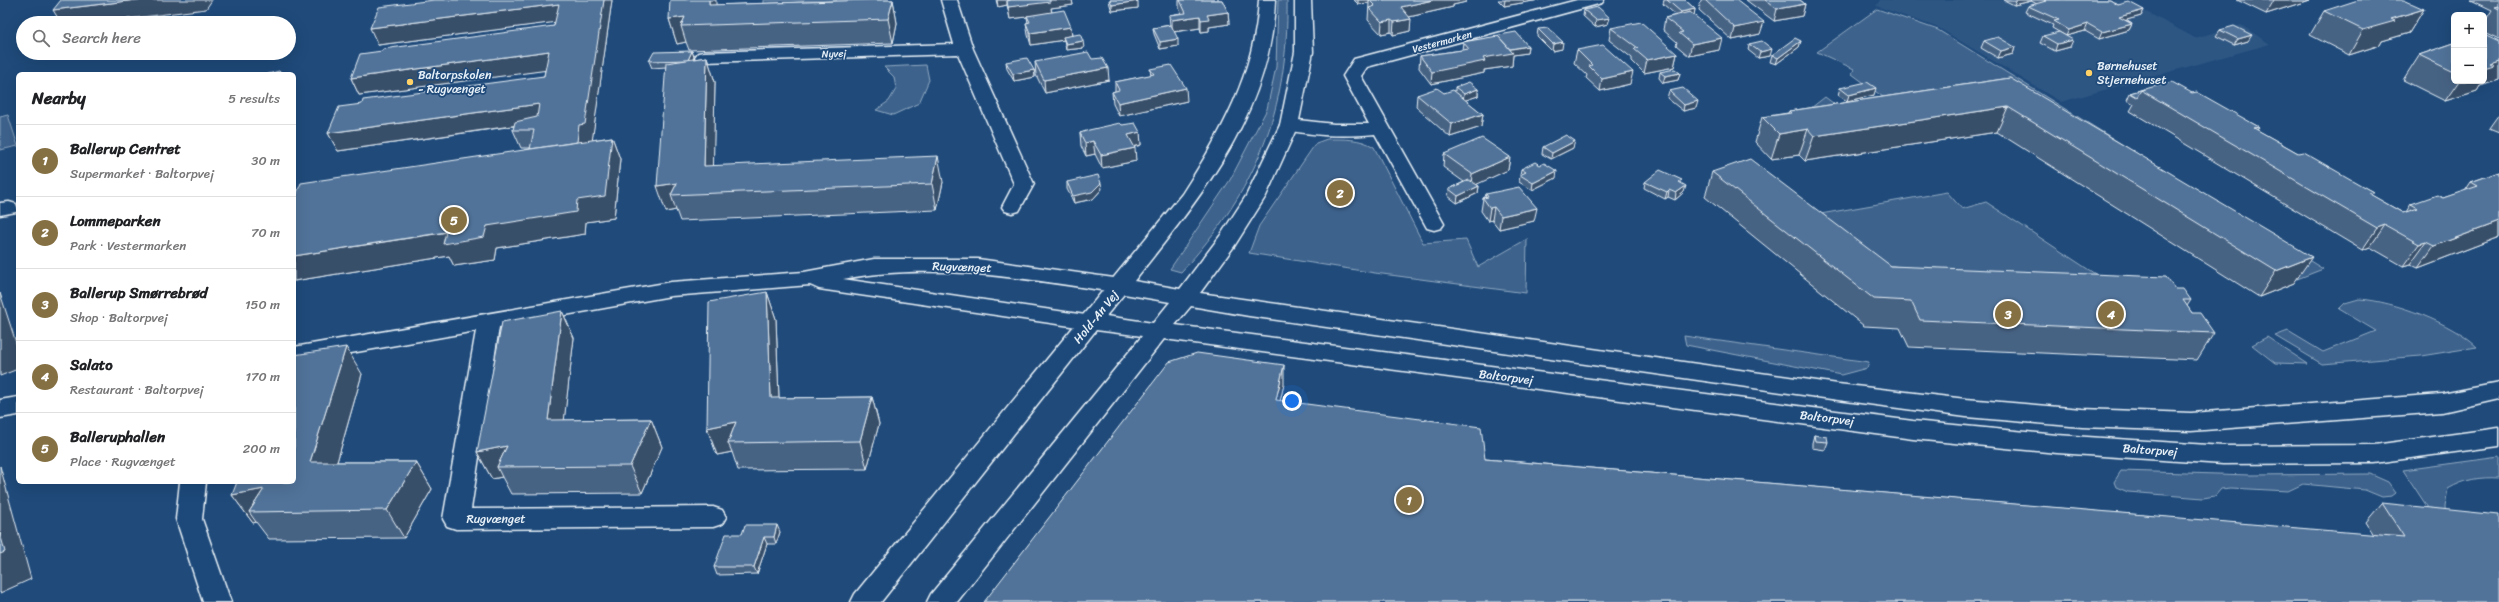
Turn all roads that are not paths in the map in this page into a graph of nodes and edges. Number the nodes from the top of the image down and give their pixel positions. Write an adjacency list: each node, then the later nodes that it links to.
1 (949, 0): 5 (street)
2 (1267, 0): 12 (street, Hold-An Vej)
3 (1303, 0): 7 (street)
4 (1596, 0): 8 (street, Vestermarken)
5 (964, 48): 6 (street, Nyvej); 9 (street)
6 (704, 57)
7 (1289, 125): 8 (street); 13 (street)
8 (1380, 128): 10 (street, Vestermarken)
9 (1012, 207)
10 (1434, 224)
11 (804, 279): 12 (street, Rugvænget); 14 (street, Rugvænget); 15 (street, Rugvænget)
12 (1121, 286): 13 (street, Rugvænget); 15 (street, Hold-An Vej)
13 (1185, 298): 16 (street); 18 (street)
14 (489, 321): 17 (street, Rugvænget); 23 (street, Rugvænget)
15 (1091, 322): 16 (street, Baltorpvej); 25 (street, Hold-An Vej)
16 (1158, 331): 21 (street, Baltorpvej); 26 (street)
17 (296, 355)
18 (2499, 391)
19 (16, 406): 20 (street)
20 (0, 409)
21 (2499, 437)
22 (192, 484): 24 (street)
23 (713, 518)
24 (217, 602)
25 (865, 602)
26 (941, 602)

